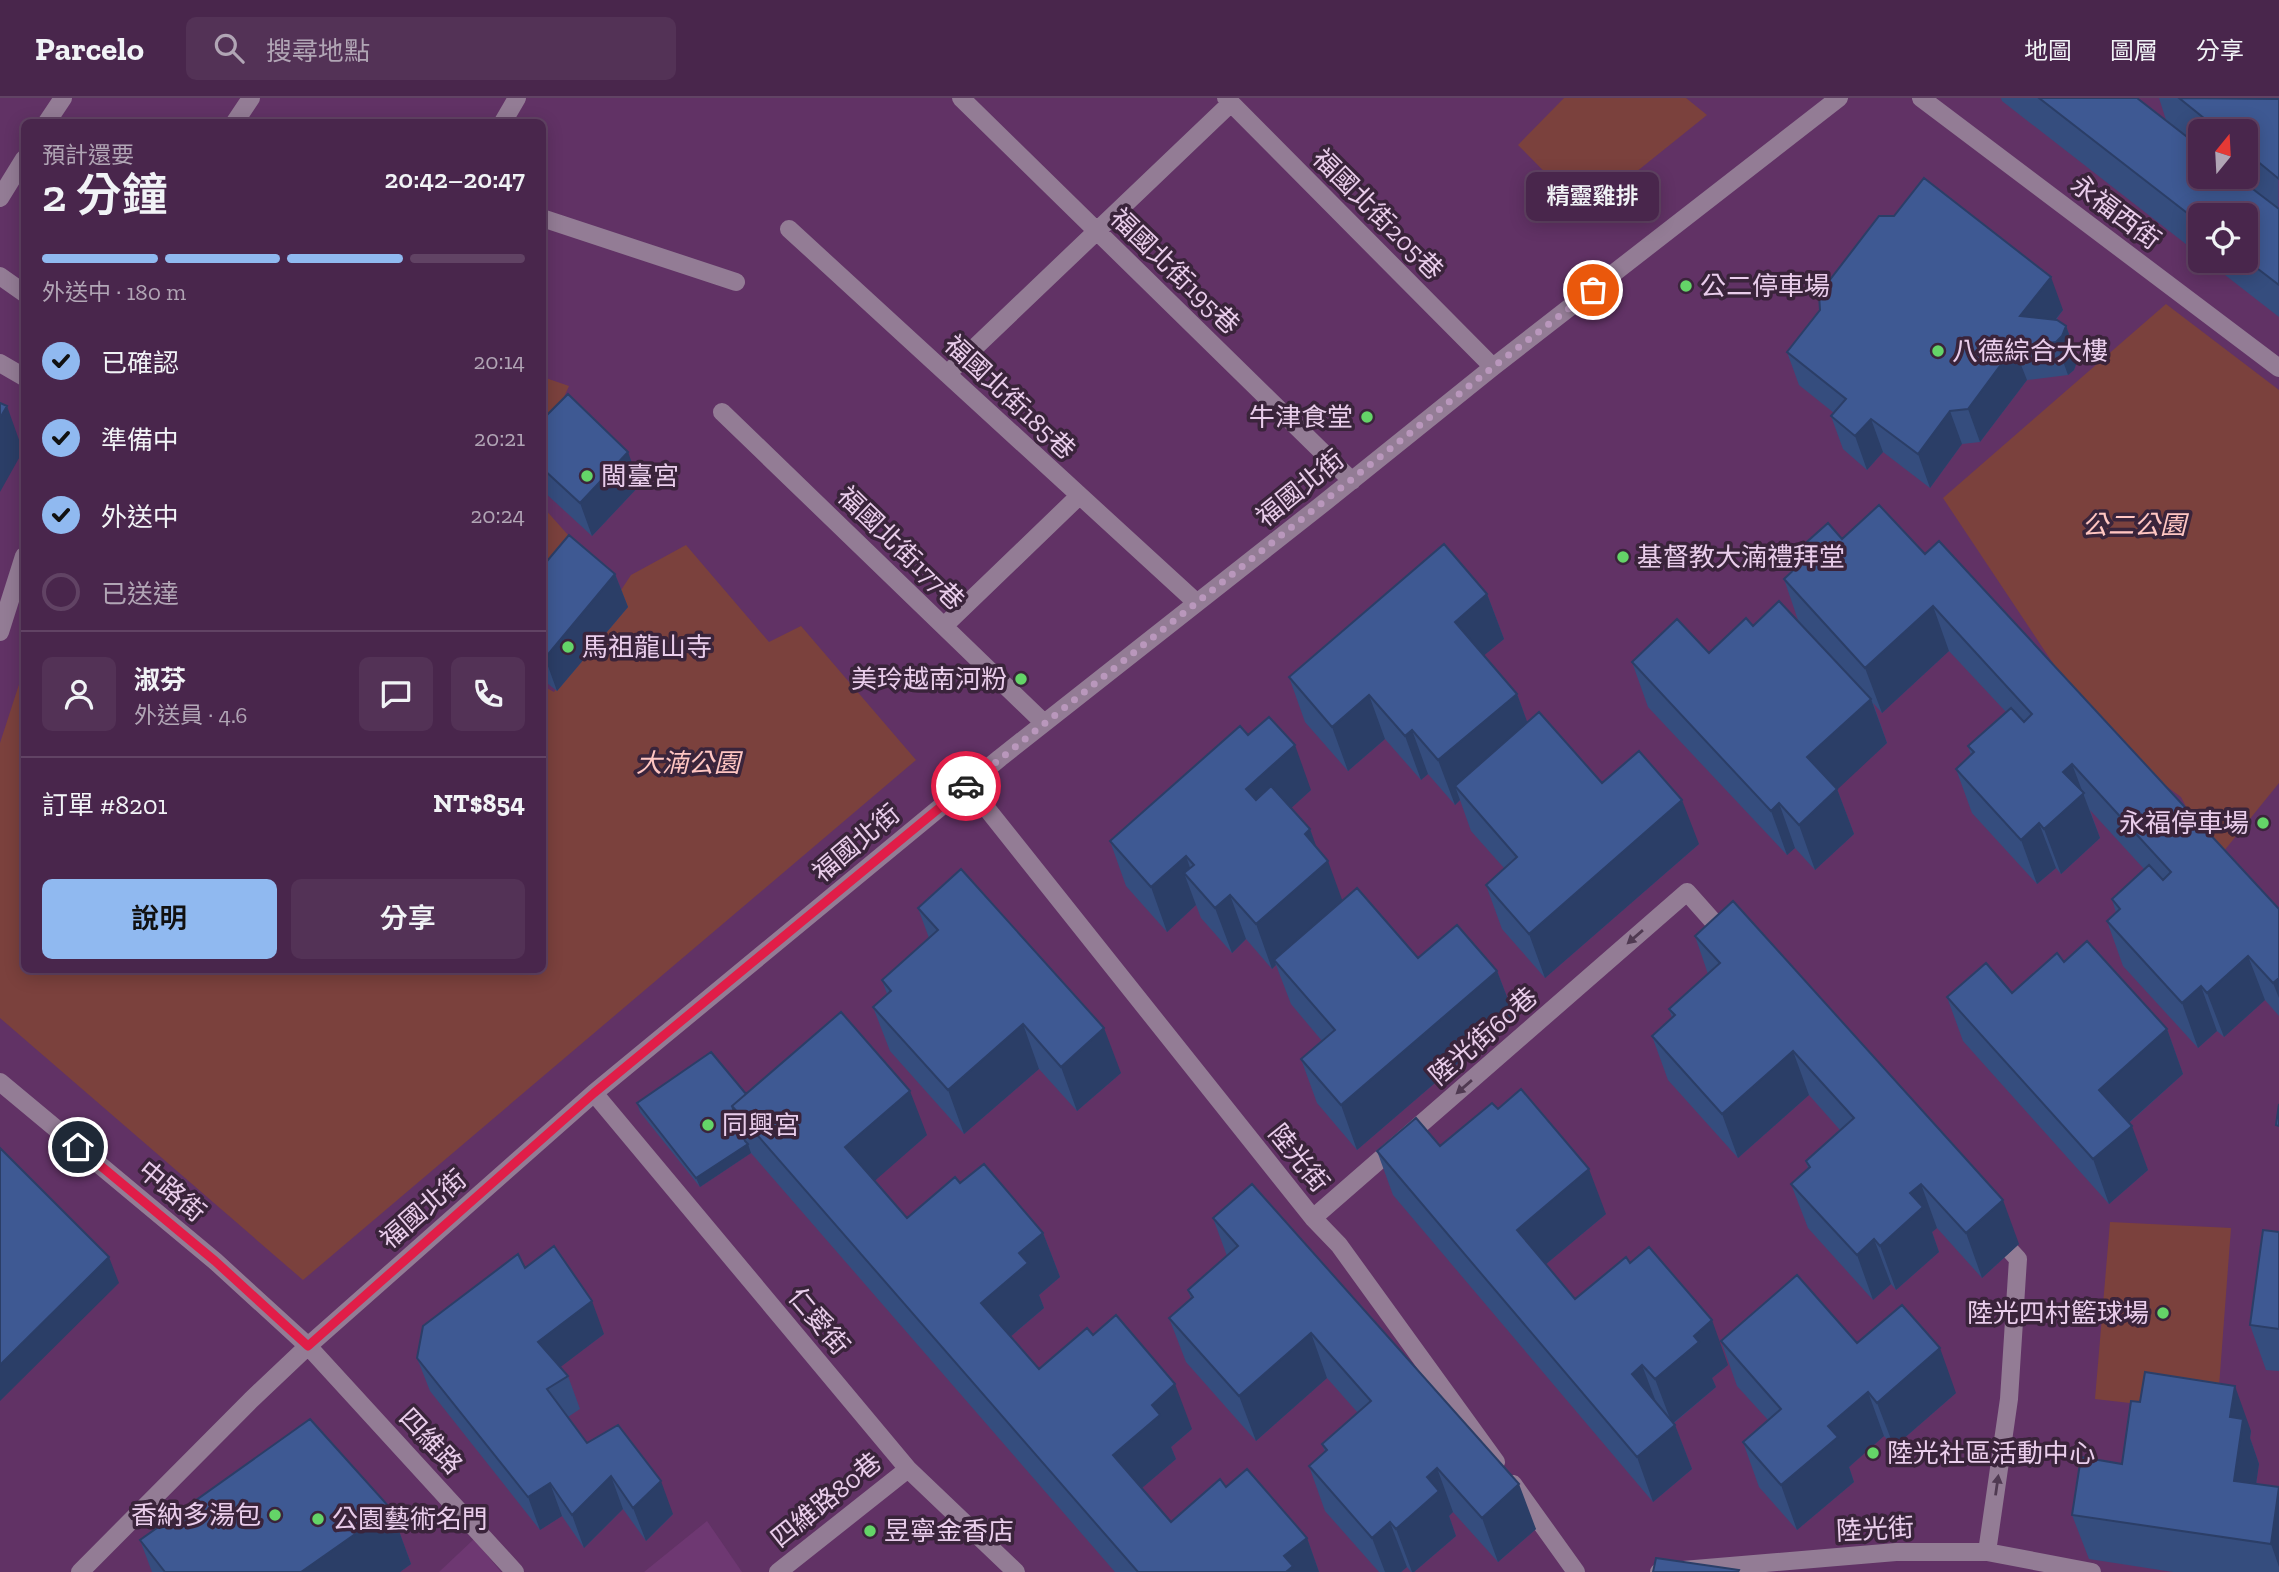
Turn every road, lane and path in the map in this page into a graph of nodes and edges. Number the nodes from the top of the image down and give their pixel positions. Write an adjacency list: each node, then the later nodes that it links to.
1 (63, 98): 8 (street)
2 (251, 98): 9 (street)
3 (517, 98): 10 (street)
4 (961, 98): 15 (street, 福國北街195巷)
5 (1839, 98): 20 (street, 福國北街)
6 (1921, 98): 21 (street, 永福西街)
7 (1229, 100): 15 (street); 20 (street, 福國北街205巷)
8 (49, 119)
9 (237, 119)
10 (505, 119)
11 (21, 164): 12 (street)
12 (0, 198)
13 (546, 219): 17 (street)
14 (789, 229): 22 (street, 福國北街185巷)
15 (1097, 232): 22 (street); 25 (street, 福國北街195巷)
16 (0, 276): 18 (street)
17 (736, 282)
18 (21, 291)
19 (0, 363): 23 (street)
20 (1493, 367): 25 (street, 福國北街)
21 (2279, 368)
22 (947, 374): 26 (street, 福國北街185巷)
23 (21, 375)
24 (722, 412): 29 (street, 福國北街177巷)
25 (1352, 481): 28 (street, 福國北街)
26 (1079, 496): 28 (street, 福國北街185巷); 29 (street)
27 (21, 566): 30 (street)
28 (1196, 603): 31 (street, 福國北街)
29 (944, 626): 31 (street, 福國北街177巷)
30 (0, 632)
31 (1044, 723): 32 (street, 福國北街)
32 (968, 785): 35 (street, 福國北街); 37 (street, 陸光街)
33 (1742, 953): 37 (street, 陸光街60巷, one-way to 37)
34 (0, 1082): 38 (street, 中路街)
35 (594, 1093): 38 (street, 福國北街); 39 (street, 仁愛街)
36 (1980, 1217): 40 (street, one-way to 36)
37 (1313, 1218): 45 (street, 陸光街)
38 (308, 1346): 41 (street, 福國北街); 42 (street, 四維路)
39 (908, 1469): 43 (street, 四維路80巷); 44 (street, 仁愛街)
40 (1987, 1552): 46 (street, 陸光街); 47 (street, 陸光街)
41 (86, 1570)
42 (514, 1572)
43 (778, 1572)
44 (1016, 1572)
45 (1576, 1572)
46 (1659, 1572)
47 (2092, 1572)

